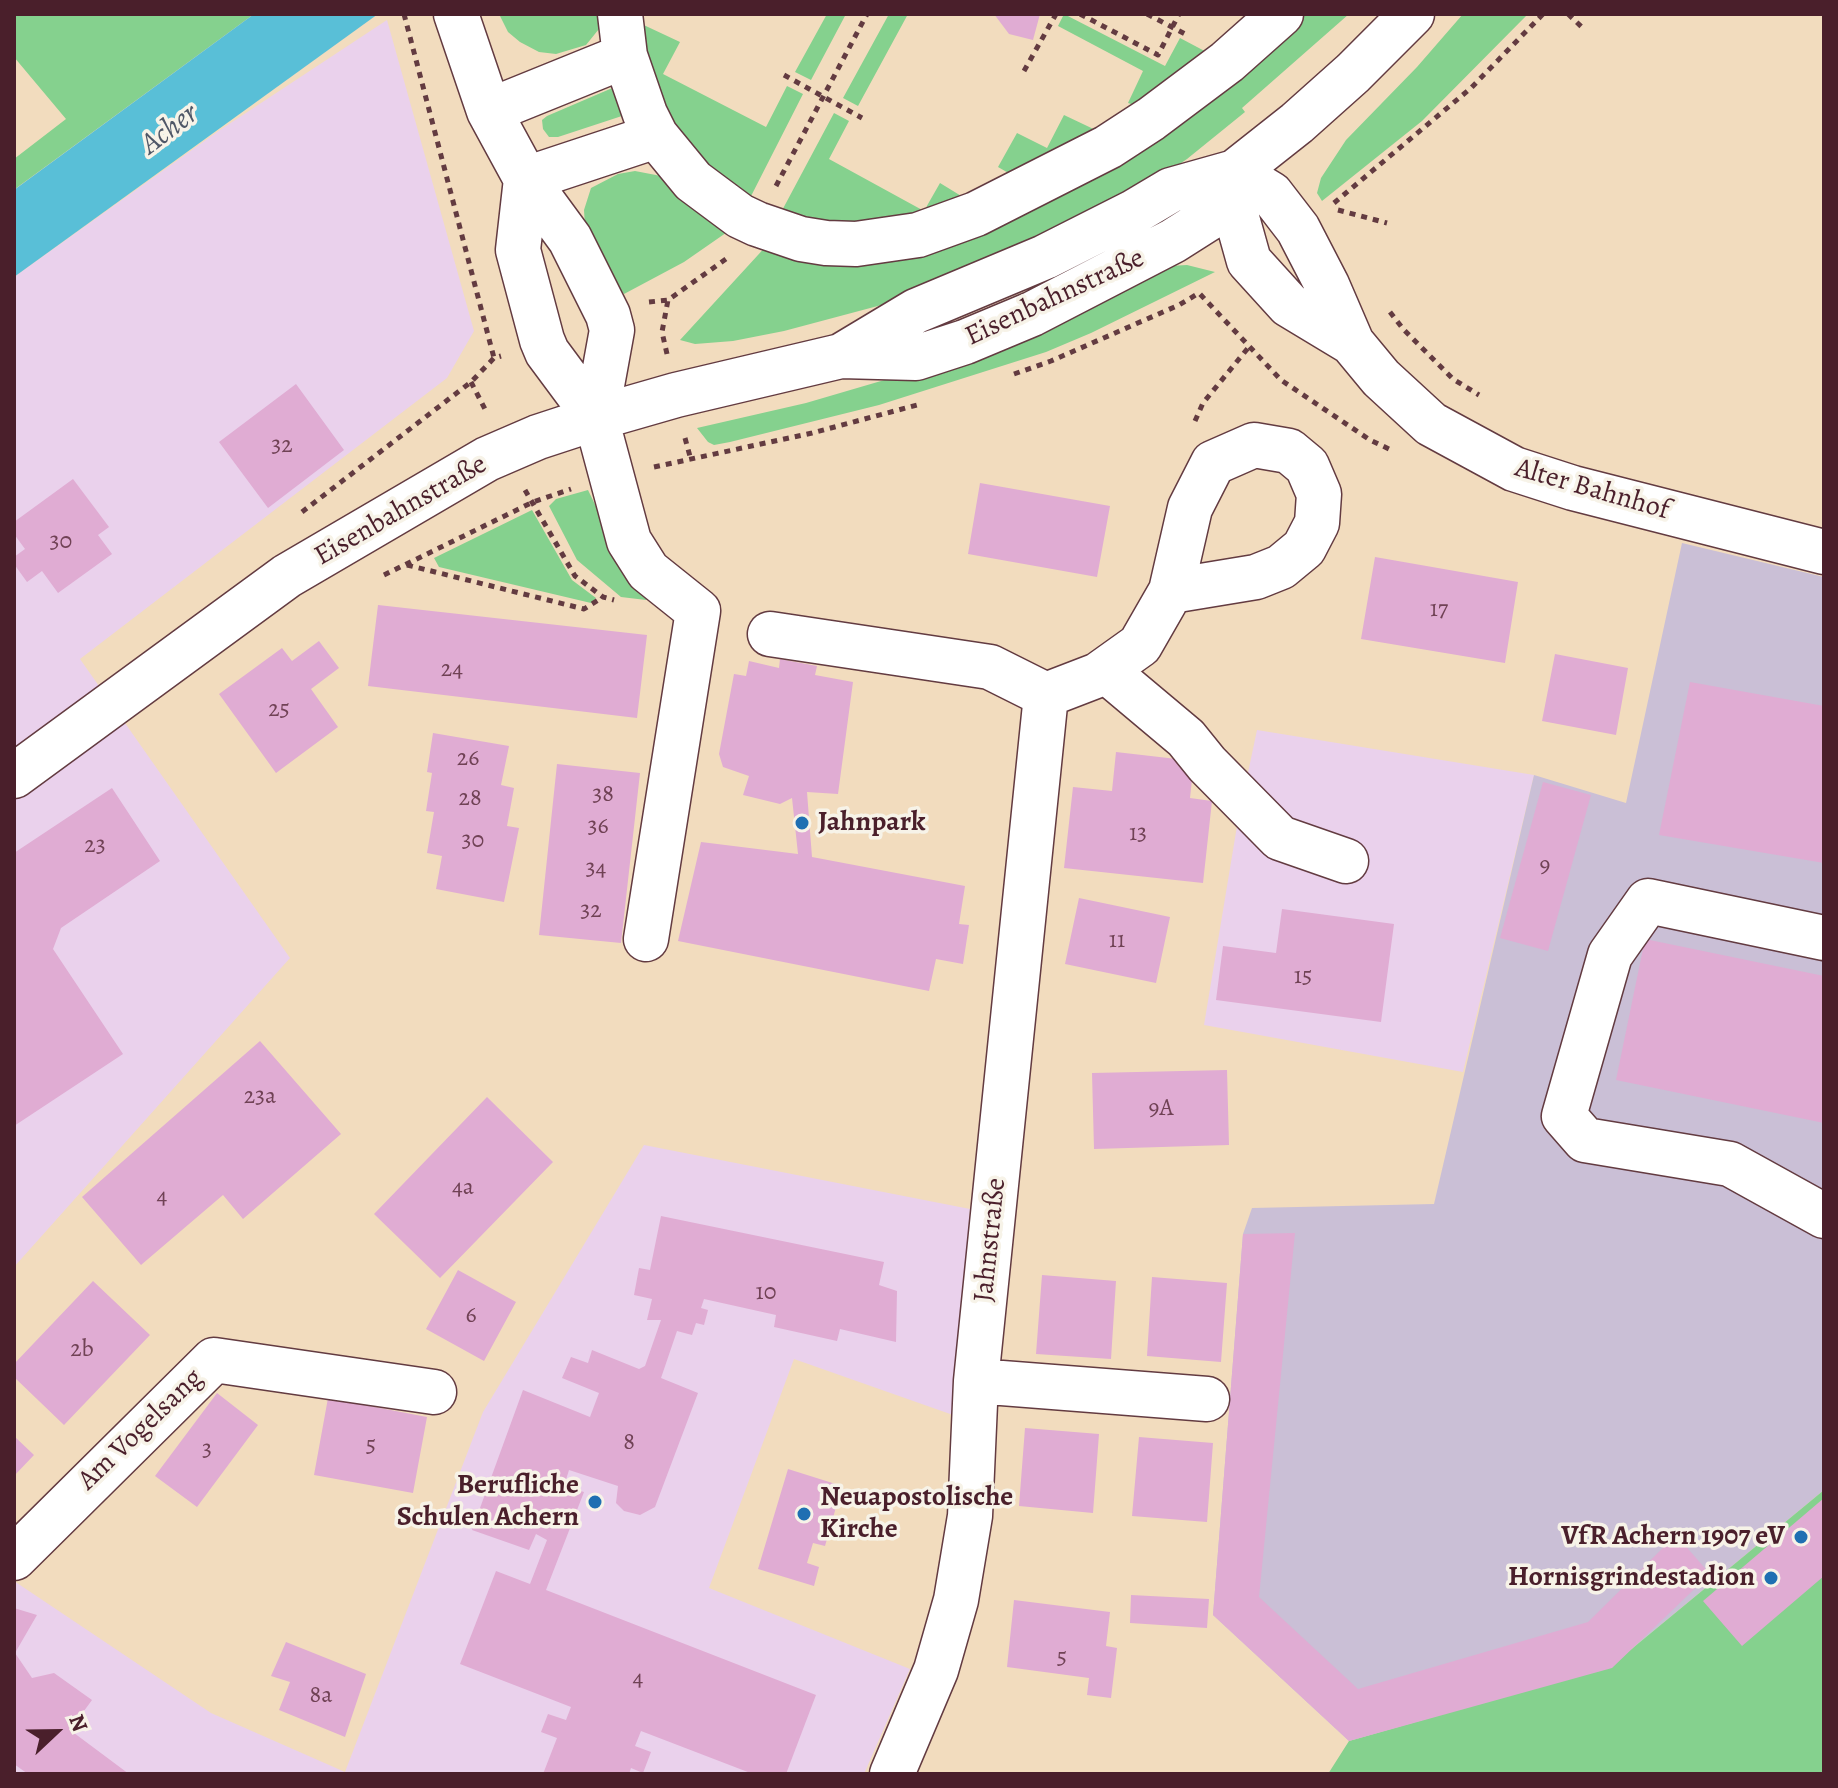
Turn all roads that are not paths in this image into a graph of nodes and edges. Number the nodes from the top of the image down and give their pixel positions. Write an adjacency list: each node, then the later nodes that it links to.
1 (456, 14): 5 (street)
2 (1281, 14): 6 (street)
3 (1412, 14): 7 (street, Eisenbahnstraße)
4 (622, 35): 5 (street); 6 (street)
5 (489, 111): 8 (street)
6 (656, 136): 8 (street)
7 (1235, 172): 9 (street, Alter Bahnhof); 9 (street, Alter Bahnhof); 10 (street, Eisenbahnstraße)
8 (526, 179): 10 (street); 10 (street)
9 (1352, 343): 11 (street, Alter Bahnhof)
10 (596, 418): 16 (street, Eisenbahnstraße); 19 (street)
11 (1824, 552)
12 (1171, 591): 14 (street)
13 (770, 634): 15 (street)
14 (1105, 670): 15 (street); 17 (street)
15 (1046, 695): 21 (street, Jahnstraße)
16 (14, 776)
17 (1346, 861)
18 (1824, 938): 20 (street)
19 (646, 939)
20 (1824, 1216)
21 (976, 1381): 23 (street); 25 (street, Jahnstraße)
22 (434, 1392): 24 (street, Am Vogelsang)
23 (1207, 1399)
24 (14, 1558)
25 (892, 1774)

